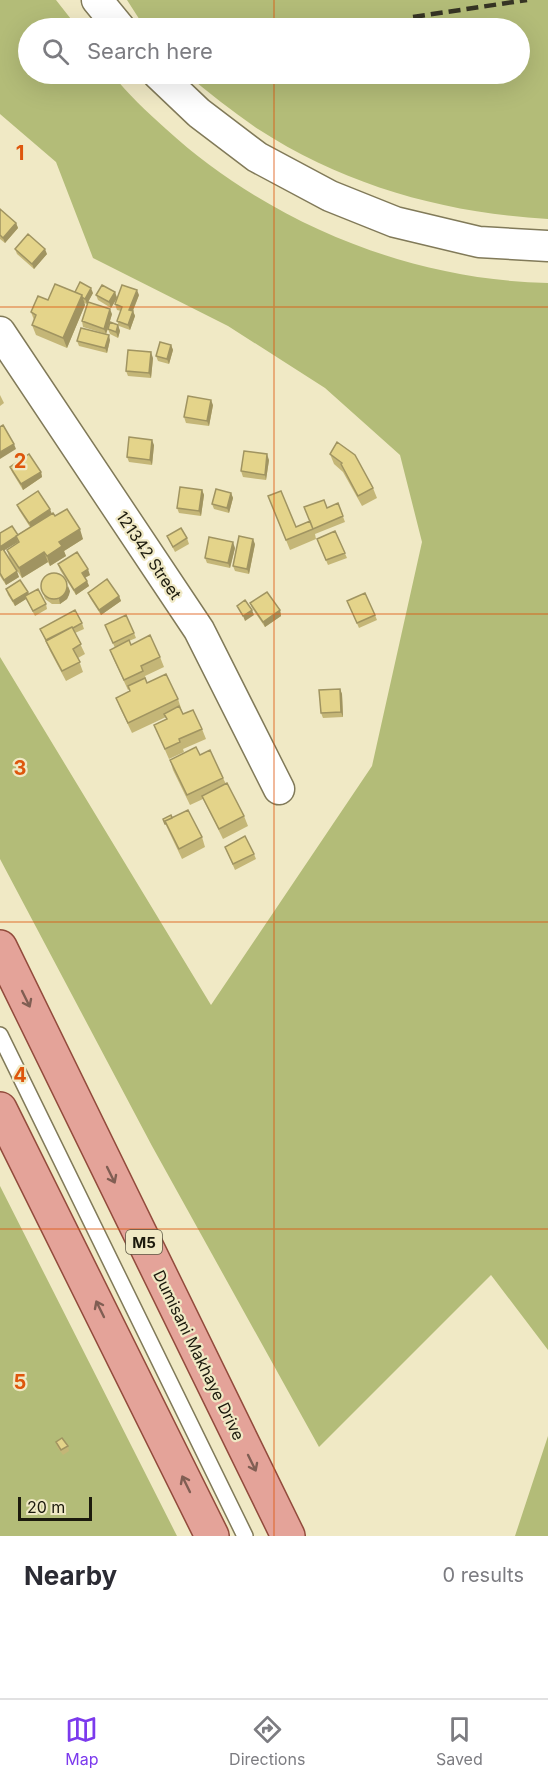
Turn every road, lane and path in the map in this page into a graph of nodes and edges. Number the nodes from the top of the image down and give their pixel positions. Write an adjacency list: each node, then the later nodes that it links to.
1 (98, 0): 2 (street)
2 (112, 18)
3 (169, 84): 4 (street)
4 (548, 246)
5 (0, 332): 6 (street, 121342 Street)
6 (279, 789)
7 (0, 947): 12 (main road, Dumisani Makhaye Drive / M5, one-way to 12)
8 (0, 1035): 11 (lane)
9 (0, 1109): 10 (main road, one-way to 9)
10 (212, 1536)
11 (245, 1536)
12 (288, 1536)

